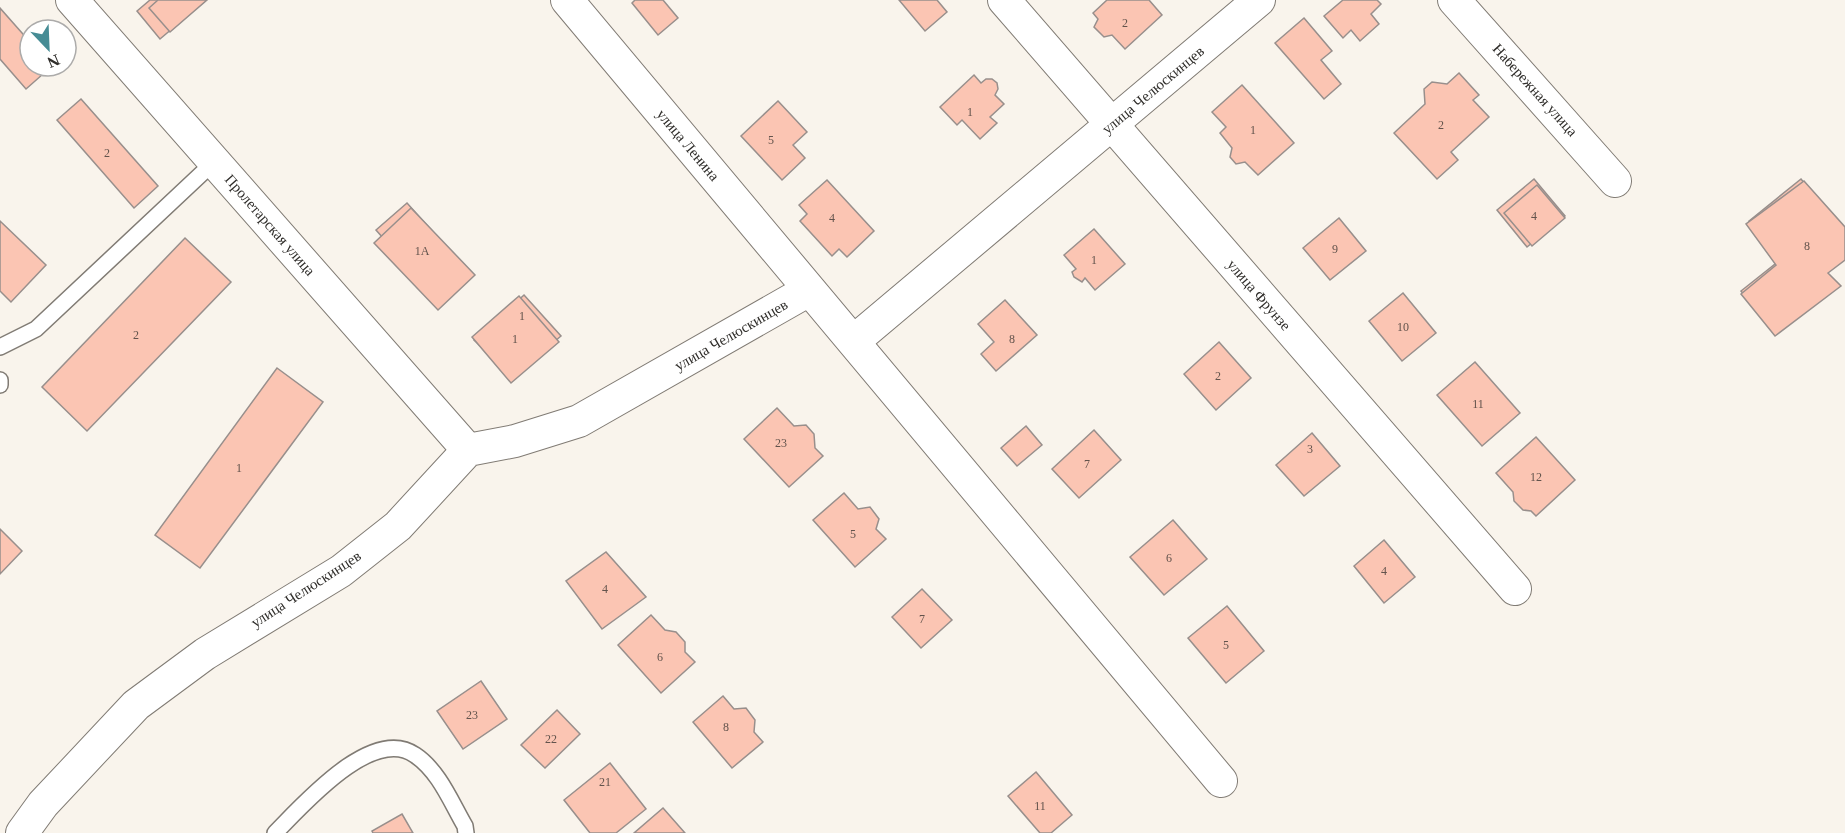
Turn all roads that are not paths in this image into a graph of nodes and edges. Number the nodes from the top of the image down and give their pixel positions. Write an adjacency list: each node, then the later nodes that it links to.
1 (72, 0): 7 (street, Пролетарская улица)
2 (567, 0): 9 (street, улица Ленина)
3 (1004, 0): 6 (street, улица Фрунзе)
4 (1259, 0): 6 (street, улица Челюскинцев)
5 (1454, 0): 8 (street, Набережная улица)
6 (1112, 126): 10 (street, улица Челюскинцев); 15 (street, улица Фрунзе)
7 (214, 162): 11 (lane); 14 (street, Пролетарская улица)
8 (1615, 181)
9 (809, 290): 10 (street, улица Ленина); 14 (street, улица Челюскинцев)
10 (854, 341): 16 (street, улица Ленина)
11 (0, 346)
12 (0, 380): 13 (lane)
13 (0, 385)
14 (468, 450): 17 (street, улица Челюскинцев)
15 (1515, 589)
16 (1221, 781)
17 (22, 833)
18 (275, 833): 19 (lane)
19 (466, 833)

